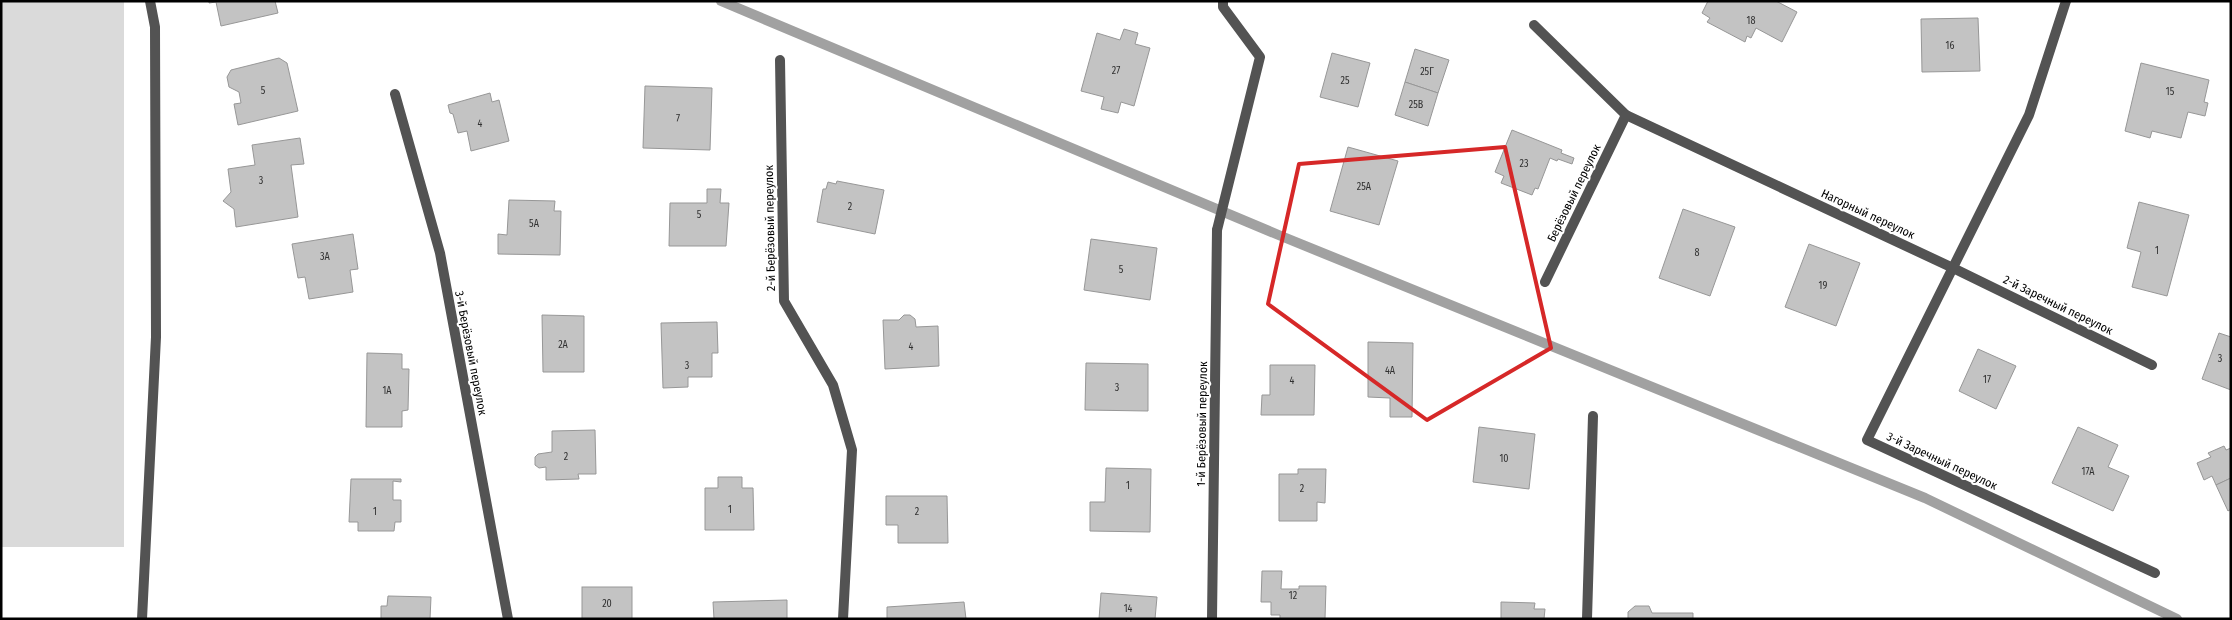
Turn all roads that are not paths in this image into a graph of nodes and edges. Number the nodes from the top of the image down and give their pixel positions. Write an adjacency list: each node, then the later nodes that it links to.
1 (150, 1): 13 (street)
2 (1223, 1): 16 (street, 1-й Берёзовый переулок)
3 (2066, 1): 8 (street)
4 (1534, 25): 7 (street, Нагорный переулок)
5 (780, 60): 15 (street, 2-й Берёзовый переулок)
6 (395, 94): 14 (street, 3-й Берёзовый переулок)
7 (1626, 115): 8 (street, Нагорный переулок); 9 (street, Берёзовый переулок)
8 (1953, 268): 10 (street, 2-й Заречный переулок); 12 (street, 3-й Заречный переулок)
9 (1545, 282)
10 (2152, 365)
11 (1593, 416): 17 (street)
12 (2155, 573)
13 (142, 619)
14 (508, 619)
15 (843, 619)
16 (1212, 619)
17 (1587, 619)

